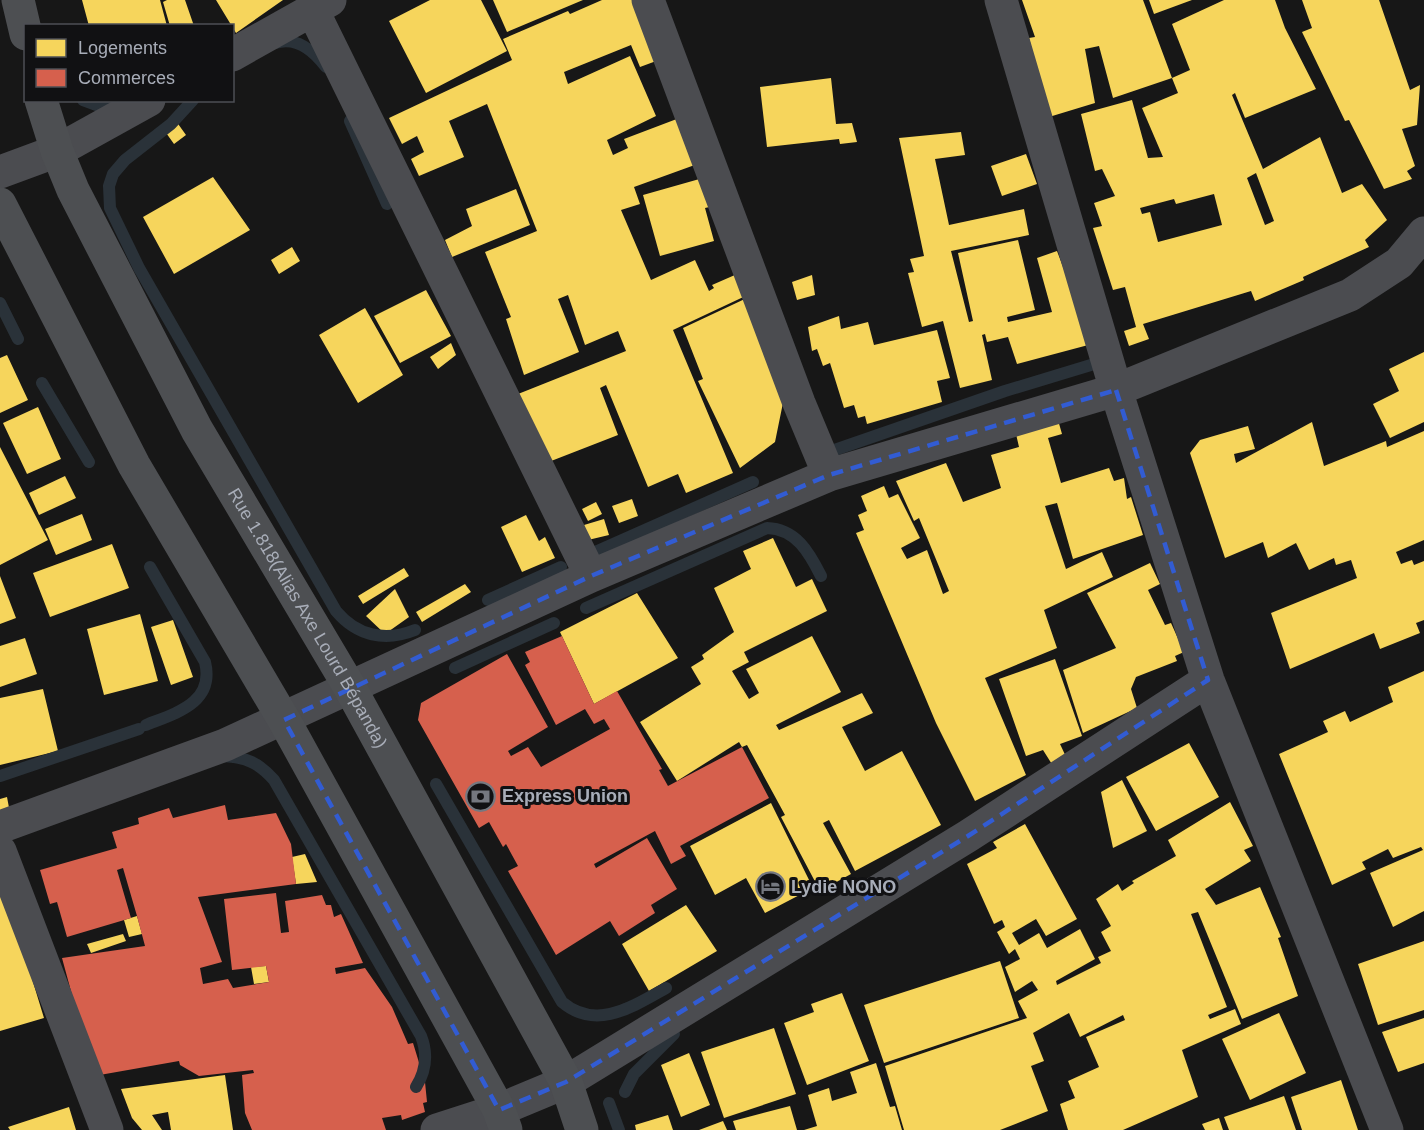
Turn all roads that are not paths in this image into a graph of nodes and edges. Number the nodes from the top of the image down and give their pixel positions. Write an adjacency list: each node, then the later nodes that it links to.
1 (18, 0): 5 (main road)
2 (648, 0): 14 (street)
3 (1000, 0): 13 (street)
4 (322, 6): 6 (street); 15 (street)
5 (24, 25)
6 (234, 54)
7 (42, 102): 9 (main road, Rue 1.818(Alias Axe Lourd Bépanda))
8 (145, 102): 9 (street)
9 (57, 151): 10 (street); 17 (main road, Rue 1.818(Alias Axe Lourd Bépanda))
10 (0, 172)
11 (0, 204): 18 (main road)
12 (1424, 233): 13 (street)
13 (1116, 390): 14 (street); 16 (street)
14 (829, 475): 15 (street)
15 (591, 576): 17 (street)
16 (1208, 680): 21 (street); 26 (street)
17 (349, 686): 18 (street); 21 (main road, Rue 1.818(Alias Axe Lourd Bépanda))
18 (284, 720): 19 (street); 22 (main road)
19 (0, 827)
20 (0, 850): 23 (street)
21 (566, 1082): 22 (street); 25 (main road, Rue 1.818(Alias Axe Lourd Bépanda))
22 (502, 1120): 24 (street)
23 (107, 1130)
24 (437, 1130)
25 (582, 1130)
26 (1388, 1130)

